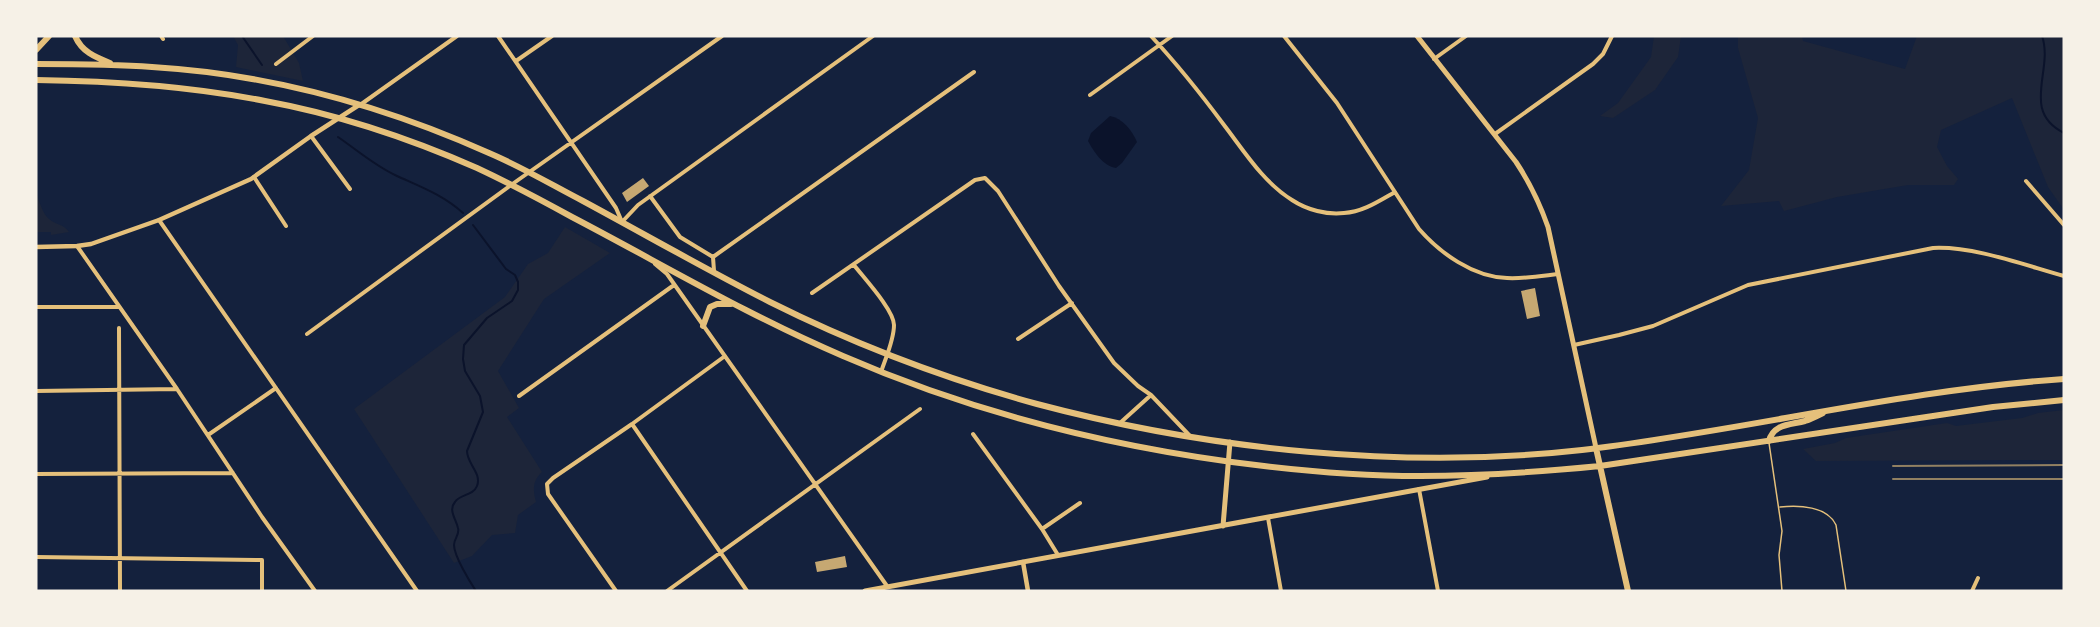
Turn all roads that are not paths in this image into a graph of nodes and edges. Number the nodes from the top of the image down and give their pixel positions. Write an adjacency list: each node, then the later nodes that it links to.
1 (50, 36): 16 (main road)
2 (75, 36): 21 (main road)
3 (313, 36): 20 (street)
4 (457, 36): 25 (street)
5 (498, 36): 18 (street)
6 (552, 36): 18 (street)
7 (722, 36): 29 (street)
8 (873, 36): 36 (street)
9 (1151, 36): 15 (street)
10 (1172, 36): 15 (street)
11 (1284, 36): 35 (street)
12 (1417, 36): 17 (main road)
13 (1466, 36): 17 (street)
14 (1612, 36): 27 (street)
15 (1159, 45): 24 (street); 35 (street)
16 (36, 50)
17 (1434, 59): 27 (main road)
18 (516, 61): 29 (street)
19 (36, 64): 21 (main road)
20 (276, 64)
21 (114, 65): 25 (main road)
22 (974, 72): 44 (street)
23 (36, 80): 26 (main road)
24 (1090, 95)
25 (359, 105): 26 (street); 30 (main road)
26 (337, 119): 28 (street); 33 (main road)
27 (1494, 134): 47 (main road)
28 (311, 136): 31 (street); 34 (street)
29 (572, 143): 30 (street); 38 (street)
30 (530, 173): 33 (street); 38 (main road)
31 (254, 177): 37 (street); 40 (street)
32 (2026, 181): 39 (street)
33 (511, 184): 43 (main road); 57 (street)
34 (350, 189)
35 (1395, 192): 47 (street)
36 (650, 196): 38 (street); 44 (street)
37 (159, 220): 41 (street); 64 (street)
38 (622, 222): 46 (main road)
39 (2064, 225)
40 (286, 226)
41 (77, 246): 42 (street); 54 (street)
42 (36, 247)
43 (647, 256): 49 (street); 52 (main road)
44 (713, 258): 46 (street)
45 (854, 265): 50 (street); 51 (street); 60 (street)
46 (714, 271): 60 (main road)
47 (1558, 274): 59 (main road)
48 (2064, 276): 59 (street)
49 (674, 285): 55 (street); 69 (street)
50 (812, 293)
51 (1072, 303): 58 (street); 68 (street)
52 (734, 304): 55 (main road); 62 (main road)
53 (36, 307): 54 (street)
54 (119, 307): 66 (street)
55 (703, 326): 61 (street)
56 (119, 328): 65 (street)
57 (307, 334)
58 (1018, 339)
59 (1573, 345): 80 (main road)
60 (887, 353): 62 (street); 73 (main road)
61 (725, 356): 74 (street); 87 (street)
62 (882, 372): 81 (main road)
63 (2064, 379): 72 (main road)
64 (276, 388): 76 (street); 104 (street)
65 (120, 389): 66 (street); 67 (street); 83 (street)
66 (177, 389): 76 (street)
67 (36, 391)
68 (1151, 395): 73 (street); 77 (street)
69 (519, 396)
70 (2064, 400): 78 (main road)
71 (920, 409): 87 (street)
72 (1830, 410): 78 (main road); 80 (main road)
73 (1119, 423): 77 (main road)
74 (632, 424): 94 (street); 105 (street)
75 (973, 434): 93 (street)
76 (208, 435): 84 (street)
77 (1191, 437): 79 (main road)
78 (1769, 441): 82 (main road); 90 (lane)
79 (1230, 442): 80 (main road); 81 (main road)
80 (1596, 448): 82 (main road)
81 (1228, 462): 85 (main road); 92 (main road)
82 (1600, 466): 85 (main road); 112 (main road)
83 (120, 472): 84 (street); 86 (street); 97 (street)
84 (233, 473): 103 (street)
85 (1503, 473): 88 (main road)
86 (36, 474)
87 (816, 484): 94 (street); 100 (street)
88 (1419, 489): 91 (main road); 111 (street)
89 (1080, 503): 93 (street)
90 (1779, 507): 113 (lane); 114 (lane)
91 (1268, 518): 92 (main road); 110 (street)
92 (1223, 526): 95 (main road)
93 (1042, 530): 95 (street)
94 (721, 552): 106 (street); 107 (street)
95 (1058, 556): 98 (main road)
96 (36, 557): 97 (street)
97 (120, 557): 101 (street); 102 (street)
98 (1023, 562): 100 (main road); 109 (street)
99 (1978, 578): 115 (street)
100 (888, 587): 108 (main road)
101 (120, 591)
102 (262, 591)
103 (315, 591)
104 (417, 591)
105 (616, 591)
106 (667, 591)
107 (747, 591)
108 (865, 591)
109 (1028, 591)
110 (1281, 591)
111 (1438, 591)
112 (1628, 591)
113 (1782, 591)
114 (1846, 591)
115 (1972, 591)

